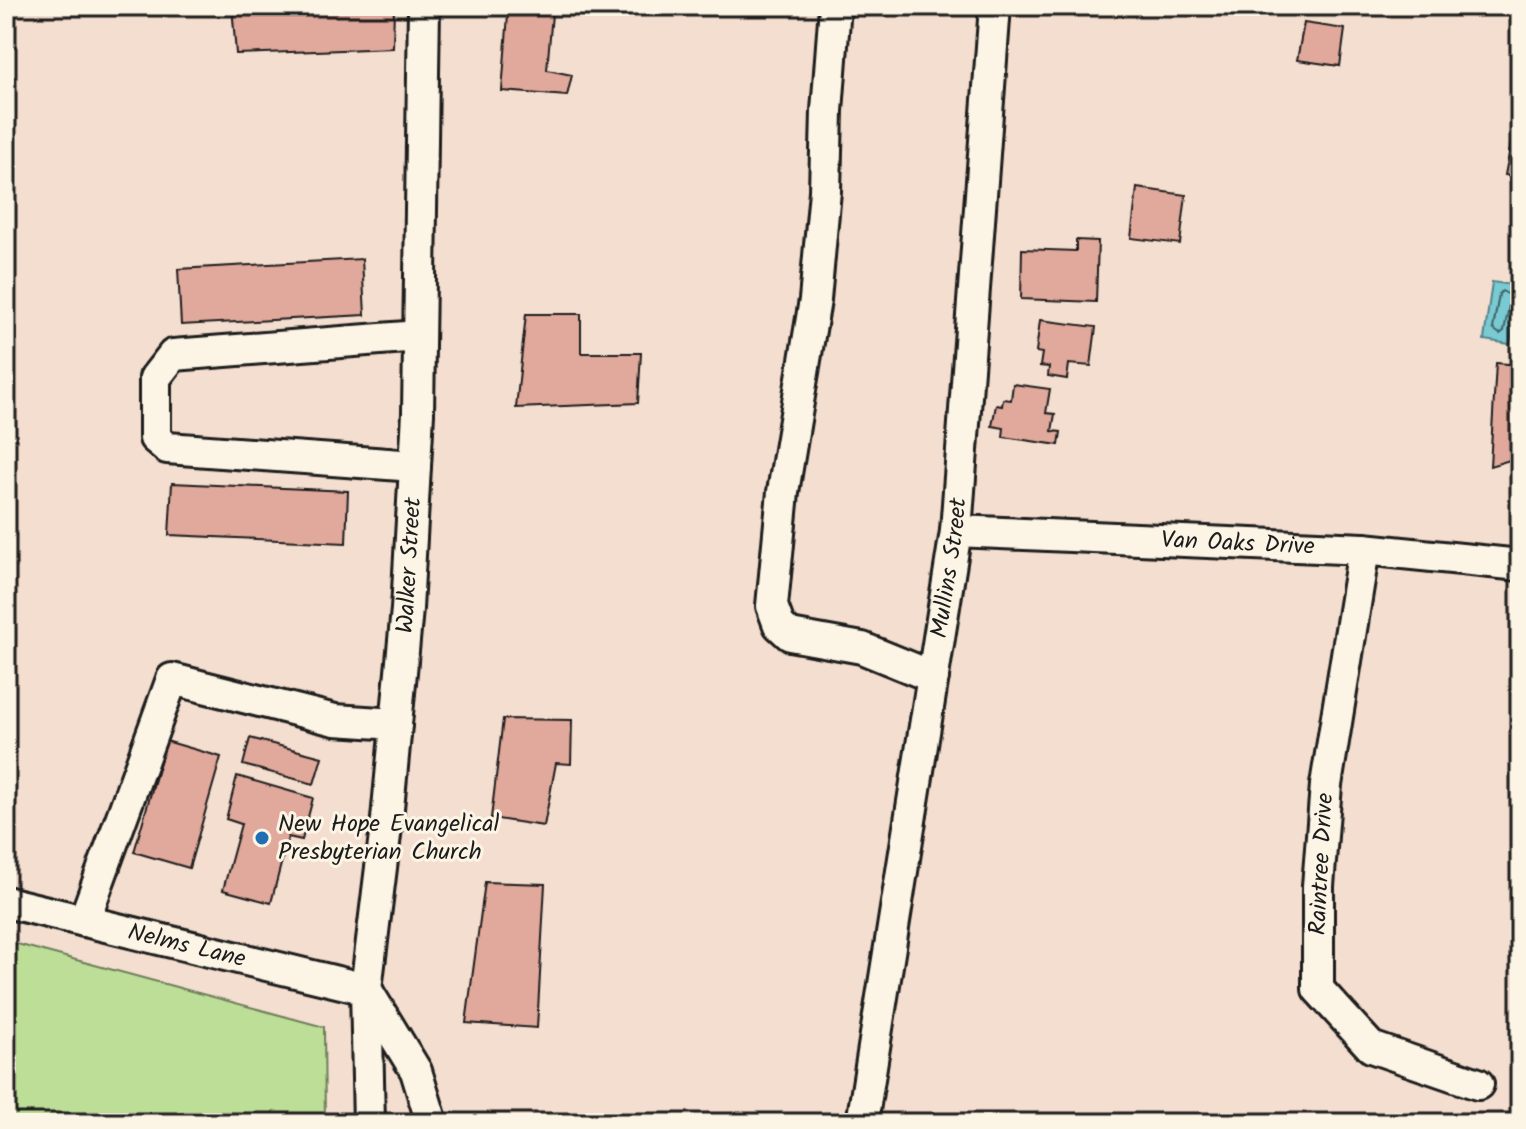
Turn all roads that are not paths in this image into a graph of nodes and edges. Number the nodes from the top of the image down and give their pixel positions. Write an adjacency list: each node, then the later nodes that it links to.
1 (424, 6): 4 (street, Walker Street)
2 (835, 6): 9 (street)
3 (995, 6): 6 (street, Mullins Street)
4 (419, 336): 5 (street, Walker Street); 5 (street)
5 (415, 466): 10 (street, Walker Street)
6 (956, 531): 7 (street, Van Oaks Drive); 9 (street, Mullins Street)
7 (1364, 549): 8 (street, Van Oaks Drive); 14 (street, Raintree Drive)
8 (1520, 565)
9 (933, 677): 17 (street, Mullins Street)
10 (396, 724): 12 (street); 13 (street, Walker Street)
11 (6, 902): 12 (street, Nelms Lane)
12 (84, 921): 13 (street, Nelms Lane)
13 (366, 989): 15 (street, Walker Street); 16 (street)
14 (1478, 1084)
15 (369, 1123)
16 (432, 1123)
17 (862, 1123)

